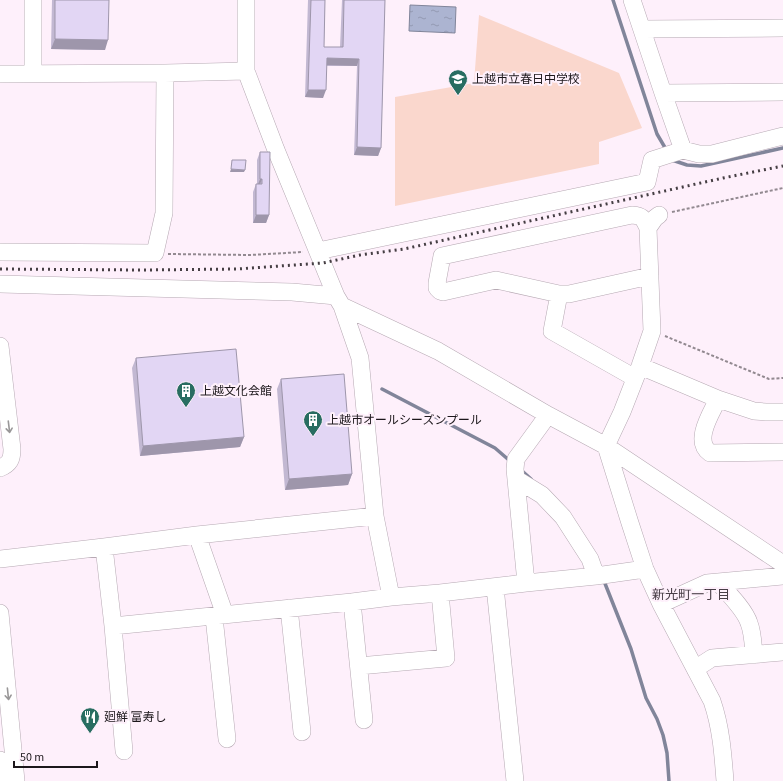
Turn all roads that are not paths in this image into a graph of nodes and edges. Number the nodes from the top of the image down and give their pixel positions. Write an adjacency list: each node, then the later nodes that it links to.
1 (33, 0): 9 (street)
2 (246, 0): 6 (street)
3 (632, 0): 5 (street)
4 (783, 28): 5 (street)
5 (642, 29): 11 (street)
6 (246, 71): 7 (street); 16 (street)
7 (165, 73): 9 (street); 17 (street)
8 (0, 74): 9 (street)
9 (33, 74)
10 (783, 92): 11 (street)
11 (663, 93): 13 (street)
12 (783, 136): 13 (street)
13 (683, 150): 16 (street)
14 (659, 215): 15 (street)
15 (648, 228): 18 (street); 20 (street)
16 (318, 251): 21 (street)
17 (0, 252)
18 (650, 276): 20 (street); 23 (street)
19 (0, 284): 21 (street)
20 (559, 294): 23 (street)
21 (339, 301): 26 (street); 31 (street)
22 (0, 346): 29 (street, one-way to 29)
23 (638, 372): 24 (street); 27 (street)
24 (718, 399): 25 (street); 28 (street)
25 (783, 412)
26 (548, 415): 27 (street); 30 (street)
27 (606, 446): 35 (street); 36 (street)
28 (783, 452)
29 (0, 468)
30 (516, 478): 37 (street); 40 (street)
31 (375, 516): 32 (street); 43 (street)
32 (197, 535): 33 (street); 48 (street)
33 (104, 548): 34 (street); 49 (street)
34 (0, 559)
35 (783, 564)
36 (645, 569): 37 (street); 45 (street)
37 (596, 576): 40 (street)
38 (783, 576): 39 (street)
39 (718, 582): 45 (street); 51 (street)
40 (526, 583): 41 (street)
41 (495, 587): 42 (street); 61 (street)
42 (440, 593): 43 (street); 52 (street)
43 (390, 597): 44 (street)
44 (352, 602): 46 (street); 52 (street)
45 (661, 604): 53 (street)
46 (289, 608): 48 (street); 55 (street)
47 (0, 613): 60 (street, one-way to 60)
48 (219, 616): 49 (street); 56 (street)
49 (113, 626): 57 (street)
50 (783, 652): 51 (street)
51 (754, 655): 53 (street)
52 (359, 666): 54 (street)
53 (696, 669): 62 (street)
54 (364, 720)
55 (302, 732)
56 (227, 739)
57 (124, 751)
58 (0, 760): 59 (street)
59 (2, 781)
60 (16, 781)
61 (515, 781)
62 (725, 781)

